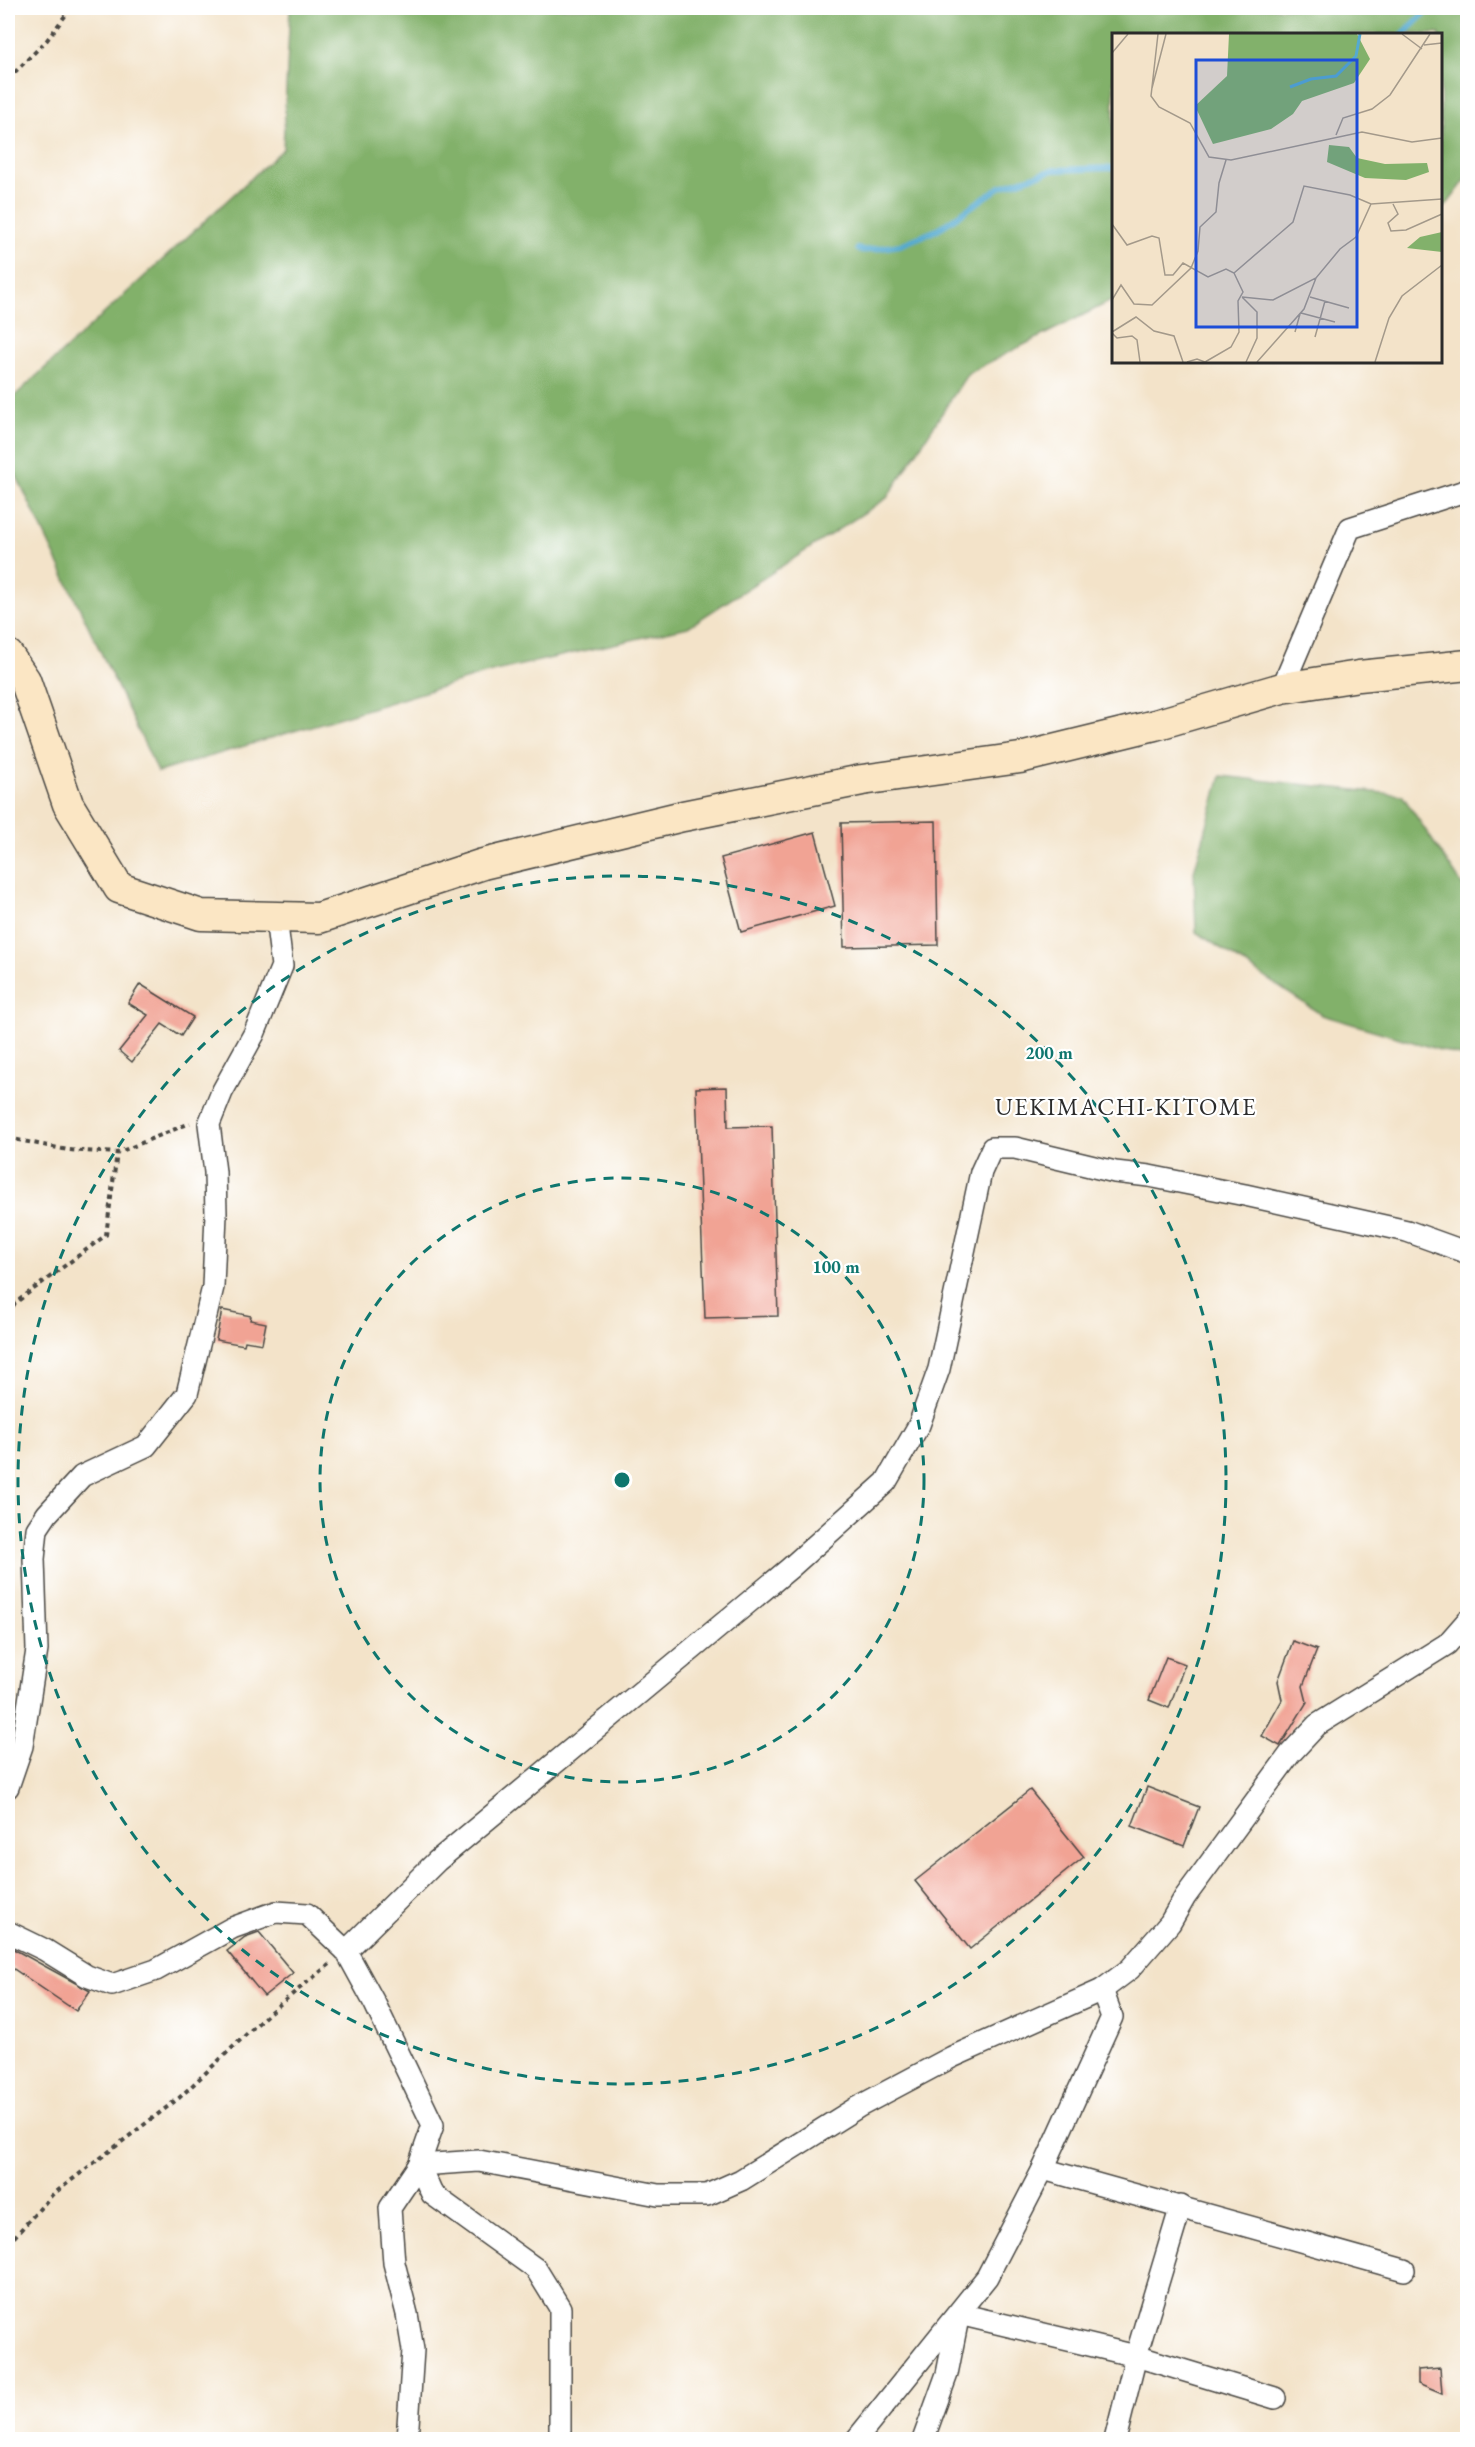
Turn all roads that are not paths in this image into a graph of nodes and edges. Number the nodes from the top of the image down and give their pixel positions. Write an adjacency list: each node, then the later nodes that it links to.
1 (1467, 490): 4 (street)
2 (8, 655): 5 (street)
3 (1467, 666): 4 (street)
4 (1282, 688): 5 (street)
5 (276, 917): 8 (street)
6 (1467, 1253): 10 (street)
7 (1467, 1620): 11 (street)
8 (8, 1787)
9 (8, 1932): 10 (street)
10 (346, 1951): 12 (street)
11 (1102, 1990): 12 (street); 13 (street)
12 (418, 2165): 19 (street); 20 (street)
13 (1043, 2169): 14 (street); 16 (street)
14 (1181, 2206): 15 (street); 17 (street)
15 (1404, 2270)
16 (959, 2314): 17 (street); 21 (street); 22 (street)
17 (1136, 2356): 18 (street); 23 (street)
18 (1275, 2398)
19 (407, 2439)
20 (560, 2439)
21 (856, 2439)
22 (923, 2439)
23 (1115, 2439)

